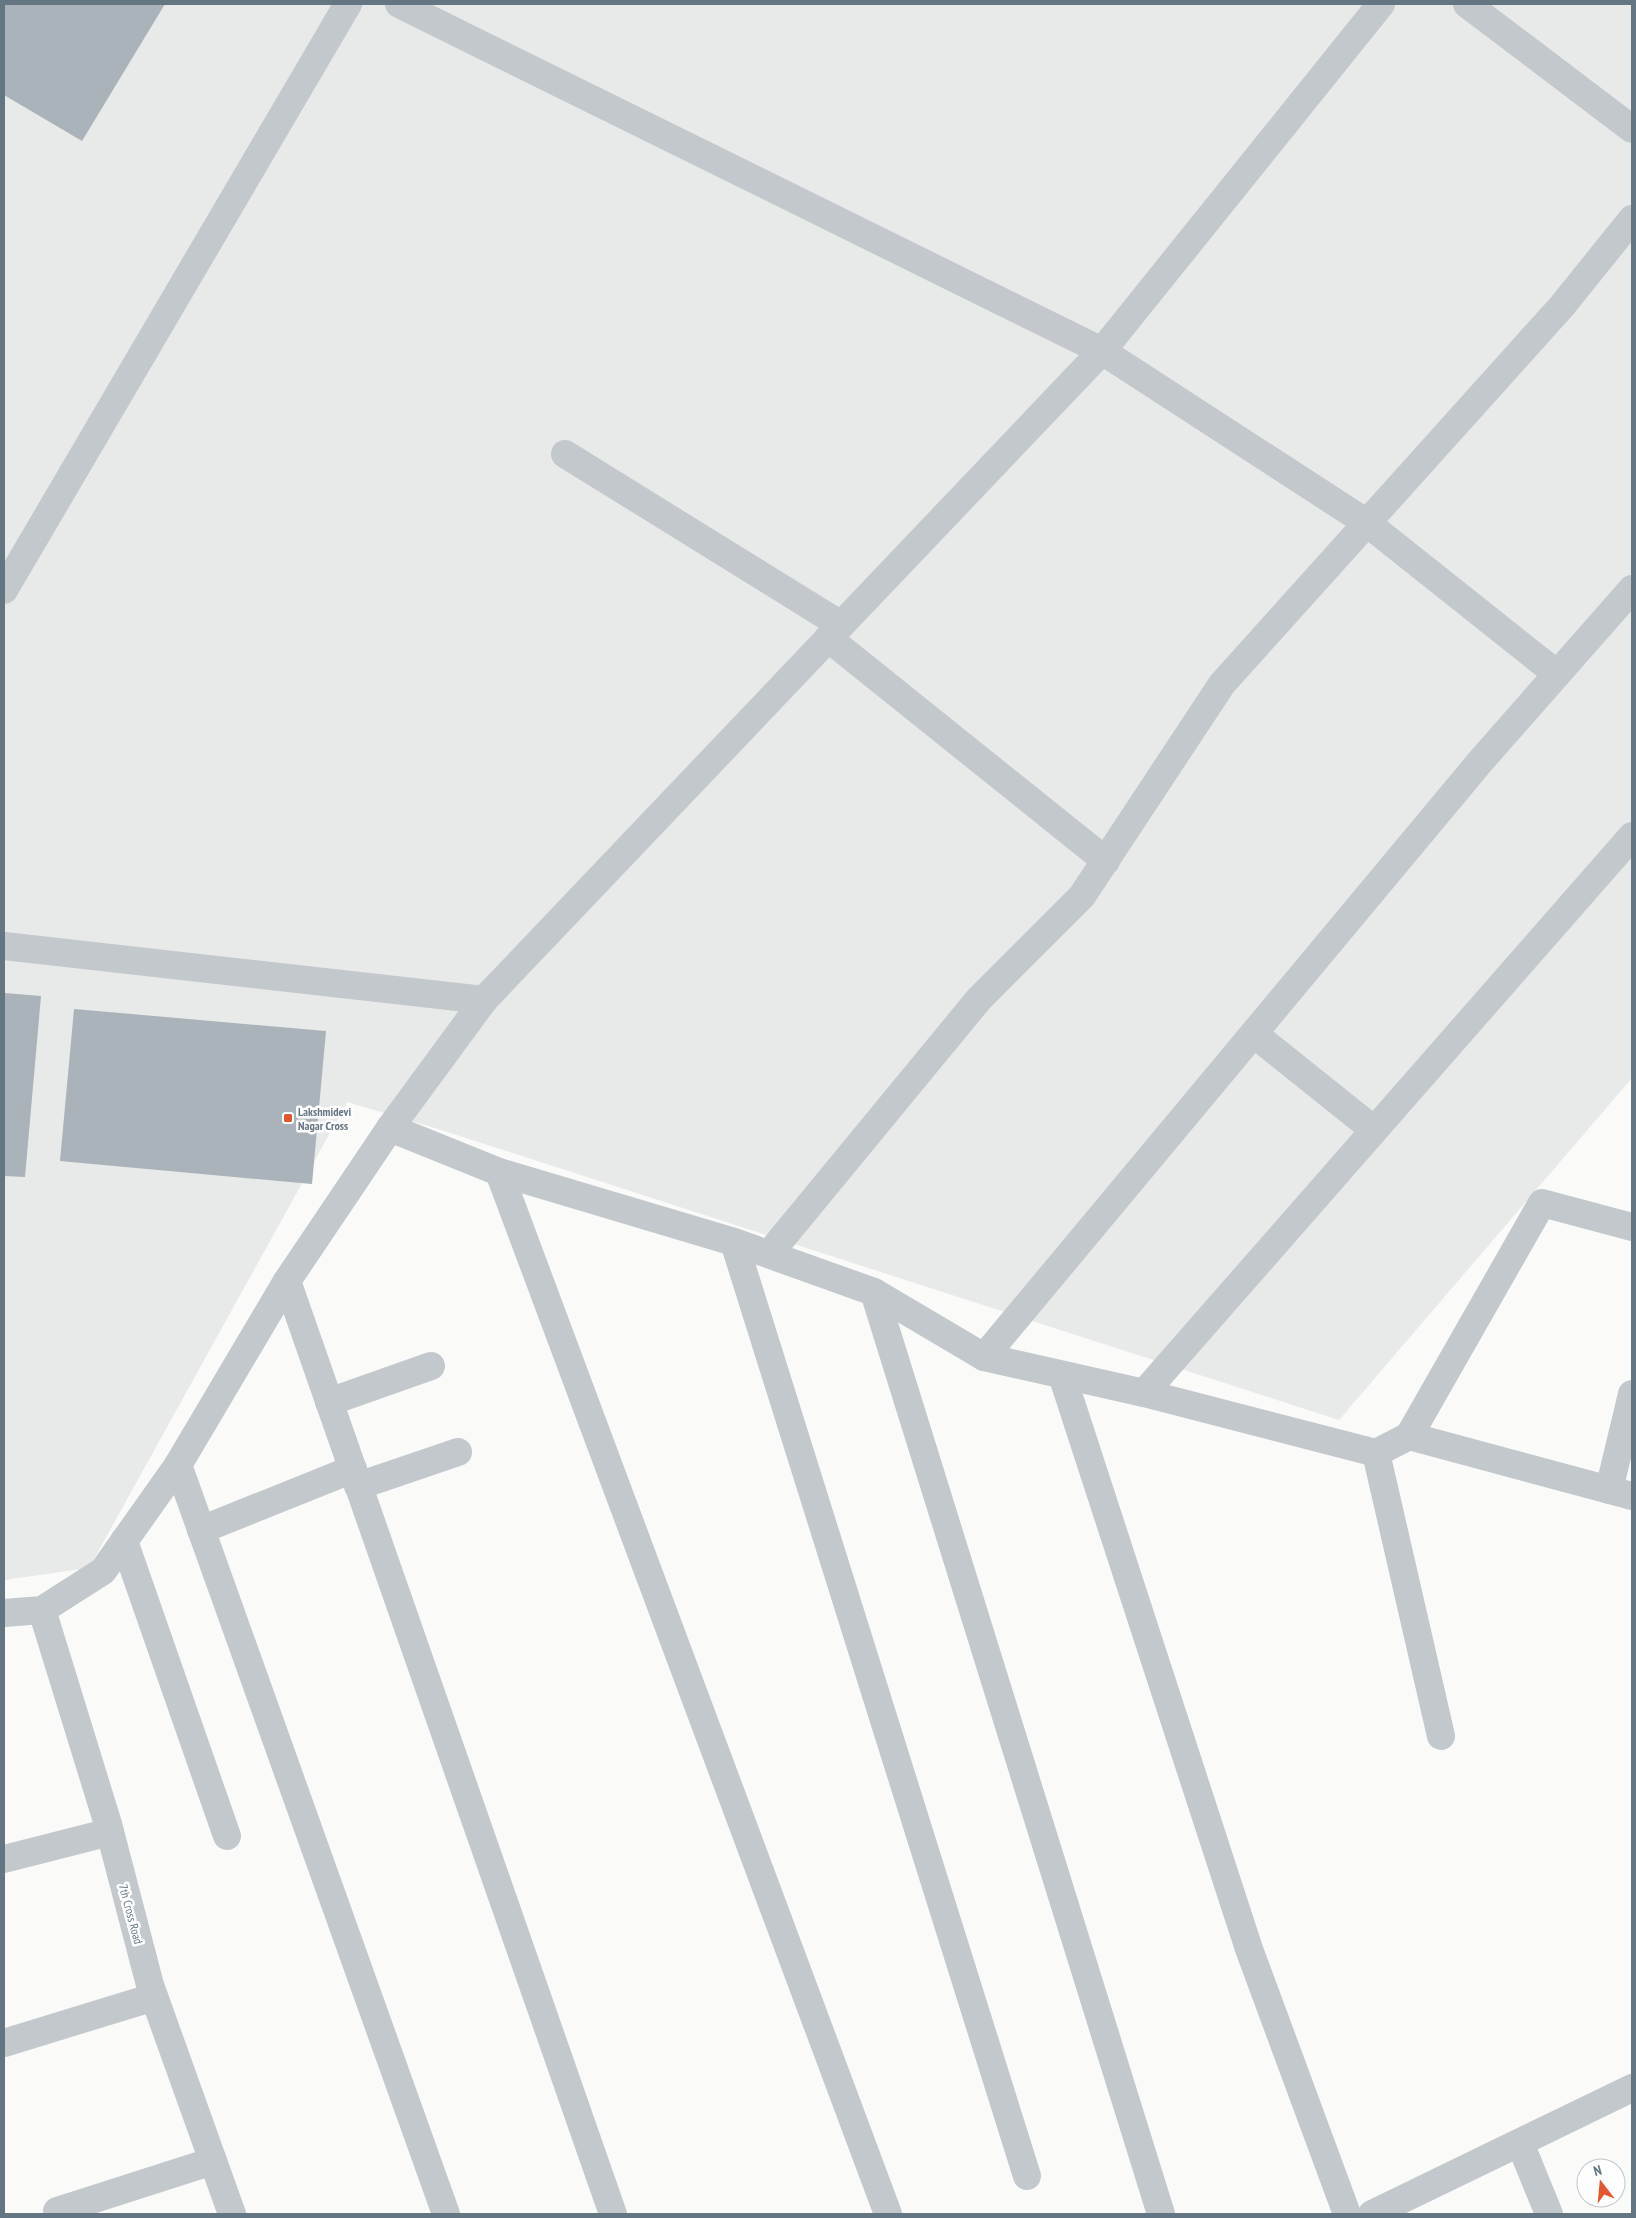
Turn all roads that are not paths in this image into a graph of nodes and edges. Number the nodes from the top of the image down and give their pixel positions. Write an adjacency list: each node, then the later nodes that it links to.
1 (348, 4): 11 (street)
2 (399, 4): 7 (street)
3 (1381, 4): 7 (street)
4 (1468, 4): 5 (street)
5 (1632, 129)
6 (1632, 219): 9 (street)
7 (1102, 351): 9 (street); 12 (street)
8 (565, 454): 12 (street)
9 (1367, 523): 13 (street); 15 (street)
10 (1632, 589): 13 (street)
11 (4, 590)
12 (835, 631): 15 (street); 17 (street)
13 (1557, 674): 18 (street)
14 (1632, 836): 20 (street)
15 (1106, 861): 24 (street)
16 (4, 946): 17 (street)
17 (484, 1000): 19 (street)
18 (1254, 1034): 20 (street); 27 (street)
19 (390, 1128): 21 (street); 25 (street)
20 (1374, 1130): 30 (street)
21 (499, 1172): 23 (street); 57 (street)
22 (1632, 1227): 33 (street)
23 (734, 1242): 24 (street); 52 (street)
24 (769, 1254): 26 (street)
25 (287, 1281): 32 (street); 36 (street)
26 (874, 1292): 27 (street); 58 (street)
27 (984, 1357): 29 (street)
28 (431, 1366): 32 (street)
29 (1062, 1375): 30 (street); 59 (street)
30 (1144, 1392): 35 (street)
31 (1632, 1394): 38 (street)
32 (329, 1402): 37 (street)
33 (1409, 1436): 35 (street); 38 (street)
34 (458, 1452): 37 (street)
35 (1376, 1453): 43 (street)
36 (178, 1466): 39 (street); 40 (street)
37 (356, 1477): 39 (street); 56 (street)
38 (1621, 1493)
39 (201, 1530): 55 (street)
40 (124, 1541): 41 (street); 45 (street)
41 (42, 1610): 42 (street); 44 (street, 7th Cross Road)
42 (4, 1613)
43 (1441, 1736)
44 (110, 1832): 46 (street); 47 (street, 7th Cross Road)
45 (227, 1836)
46 (4, 1859)
47 (154, 1997): 48 (street); 51 (street, 7th Cross Road)
48 (4, 2043)
49 (1632, 2088): 50 (street)
50 (1520, 2143): 60 (street); 61 (street)
51 (213, 2162): 53 (street); 54 (street, 7th Cross Road)
52 (1027, 2176)
53 (58, 2214)
54 (232, 2214)
55 (446, 2214)
56 (613, 2214)
57 (888, 2214)
58 (1161, 2214)
59 (1347, 2214)
60 (1372, 2214)
61 (1549, 2214)

